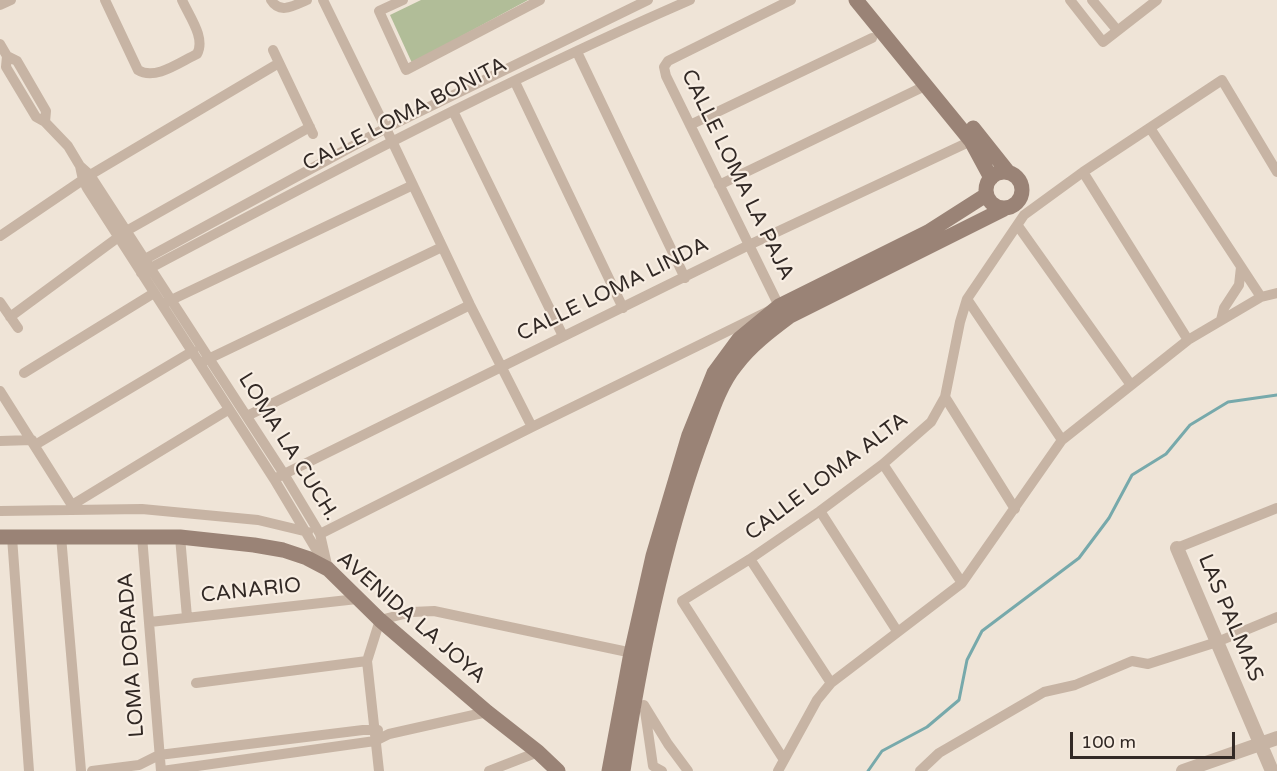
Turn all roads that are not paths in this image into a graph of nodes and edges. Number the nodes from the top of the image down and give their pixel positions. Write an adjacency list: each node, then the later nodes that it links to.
1 (11, 0): 18 (street)
2 (105, 0): 3 (street)
3 (182, 0)
4 (272, 0): 5 (street)
5 (306, 0)
6 (323, 0): 30 (street)
7 (403, 0): 8 (street)
8 (540, 0)
9 (648, 0): 17 (street, CALLE LOMA BONITA)
10 (690, 0): 19 (street, CALLE LOMA BONITA)
11 (791, 0): 29 (street, CALLE LOMA LA PAJA)
12 (856, 0): 27 (main road)
13 (867, 0): 34 (main road)
14 (1070, 0): 20 (street)
15 (1092, 0): 20 (street)
16 (1157, 0): 20 (street)
17 (632, 3): 19 (street); 30 (street, CALLE LOMA BONITA)
18 (0, 5)
19 (640, 21): 24 (street, CALLE LOMA BONITA)
20 (1117, 30)
21 (872, 38): 29 (street)
22 (0, 44): 37 (street, LOMA LA CUCH.)
23 (273, 50): 25 (street)
24 (577, 52): 26 (street, CALLE LOMA BONITA); 50 (street)
25 (279, 63): 37 (street); 44 (street)
26 (515, 82): 28 (street, CALLE LOMA BONITA); 59 (street)
27 (927, 85): 33 (main road); 40 (street)
28 (453, 111): 32 (street, CALLE LOMA BONITA); 63 (street)
29 (690, 125): 40 (street, CALLE LOMA LA PAJA)
30 (386, 128): 32 (street); 48 (street, CALLE LOMA BONITA)
31 (1150, 128): 35 (street, CALLE LOMA ALTA); 36 (street, CALLE LOMA ALTA); 49 (street)
32 (392, 141): 39 (street); 48 (street, CALLE LOMA BONITA)
33 (971, 141): 38 (main road); 46 (street, CALLE LOMA LINDA)
34 (1008, 172): 38 (main road); 42 (main road)
35 (1083, 172): 43 (street, CALLE LOMA ALTA); 64 (street)
36 (1277, 172)
37 (87, 178): 44 (street, LOMA LA CUCH.); 45 (street)
38 (991, 178): 41 (main road)
39 (413, 184): 47 (street); 56 (street)
40 (719, 185): 46 (street, CALLE LOMA LA PAJA)
41 (986, 195): 42 (main road); 58 (main road)
42 (1004, 209): 125 (main road)
43 (1018, 226): 54 (street, CALLE LOMA ALTA); 69 (street)
44 (123, 234): 48 (street, LOMA LA CUCH.); 60 (street)
45 (0, 236)
46 (748, 245): 50 (street, CALLE LOMA LINDA); 58 (street, CALLE LOMA LA PAJA)
47 (442, 247): 57 (street); 66 (street)
48 (144, 266): 51 (street, LOMA LA CUCH.); 56 (street, LOMA LA CUCH.)
49 (1241, 267): 53 (street); 61 (street)
50 (685, 278): 59 (street, CALLE LOMA LINDA)
51 (154, 293): 56 (street, LOMA LA CUCH.); 68 (street)
52 (1277, 293): 53 (street)
53 (1261, 297): 61 (street)
54 (967, 299): 71 (street, CALLE LOMA ALTA); 75 (street)
55 (0, 302): 60 (street)
56 (167, 302): 65 (street, LOMA LA CUCH.); 66 (street, LOMA LA CUCH.)
57 (470, 305): 67 (street); 73 (street)
58 (779, 306): 74 (street); 124 (main road)
59 (623, 308): 63 (street, CALLE LOMA LINDA)
60 (10, 317): 62 (street)
61 (1221, 321): 64 (street)
62 (18, 328)
63 (563, 336): 67 (street, CALLE LOMA LINDA)
64 (1188, 340): 69 (street)
65 (193, 351): 66 (street, LOMA LA CUCH.); 77 (street)
66 (205, 361): 72 (street, LOMA LA CUCH.); 73 (street, LOMA LA CUCH.)
67 (501, 367): 74 (street); 79 (street, CALLE LOMA LINDA)
68 (24, 373)
69 (1131, 385): 75 (street)
70 (0, 391): 77 (street)
71 (945, 398): 78 (street, CALLE LOMA ALTA); 82 (street)
72 (228, 410): 79 (street, LOMA LA CUCH.); 80 (street)
73 (247, 416): 79 (street, LOMA LA CUCH.)
74 (531, 427): 86 (street)
75 (1062, 440): 82 (street)
76 (0, 441): 77 (street)
77 (33, 443): 80 (street)
78 (884, 464): 83 (street, CALLE LOMA ALTA); 94 (street)
79 (279, 476): 85 (street, LOMA LA CUCH.); 86 (street, LOMA LA CUCH.)
80 (74, 507): 84 (street, AVENIDA LA JOYA); 85 (street, AVENIDA LA JOYA)
81 (1277, 508): 91 (street)
82 (1015, 509): 94 (street)
83 (820, 511): 92 (street, CALLE LOMA ALTA); 100 (street)
84 (0, 512)
85 (306, 532): 86 (street, AVENIDA LA JOYA); 93 (street, LOMA LA CUCH.)
86 (320, 534): 93 (street, LOMA LA CUCH.)
87 (61, 536): 88 (main road, AVENIDA LA JOYA); 89 (main road, AVENIDA LA JOYA); 118 (street)
88 (142, 536): 90 (main road, AVENIDA LA JOYA); 99 (street, LOMA DORADA)
89 (6, 537): 117 (street)
90 (180, 537): 93 (main road, AVENIDA LA JOYA); 96 (street)
91 (1178, 548): 101 (street, LAS PALMAS)
92 (750, 559): 105 (street); 114 (street, CALLE LOMA ALTA)
93 (328, 569): 95 (main road, AVENIDA LA JOYA)
94 (962, 583): 100 (street)
95 (357, 599): 96 (street, CANARIO); 98 (main road, AVENIDA LA JOYA)
96 (187, 617): 99 (street, CANARIO)
97 (1277, 617): 101 (street)
98 (380, 620): 102 (street); 103 (street); 106 (main road, AVENIDA LA JOYA)
99 (150, 622): 113 (street, LOMA DORADA)
100 (897, 631): 105 (street)
101 (1216, 642): 111 (street, LAS PALMAS); 128 (street)
102 (623, 651)
103 (367, 661): 104 (street); 107 (street)
104 (196, 683)
105 (831, 683): 114 (street)
106 (487, 712): 108 (street); 112 (main road, AVENIDA LA JOYA)
107 (374, 729): 108 (street); 110 (street); 113 (street)
108 (389, 734): 110 (street)
109 (1277, 738): 111 (street)
110 (375, 741): 120 (street); 121 (street)
111 (1260, 744): 129 (street); 130 (street, LAS PALMAS)
112 (537, 752): 122 (street); 123 (main road, AVENIDA LA JOYA)
113 (159, 755): 115 (street); 120 (street, LOMA DORADA)
114 (784, 760): 127 (street)
115 (139, 765): 119 (street); 120 (street)
116 (657, 768): 126 (street)
117 (29, 771)
118 (81, 771)
119 (92, 771)
120 (161, 771)
121 (379, 771)
122 (489, 771)
123 (558, 771)
124 (609, 771)
125 (623, 771)
126 (688, 771)
127 (778, 771)
128 (920, 771)
129 (1183, 771)
130 (1272, 771)

